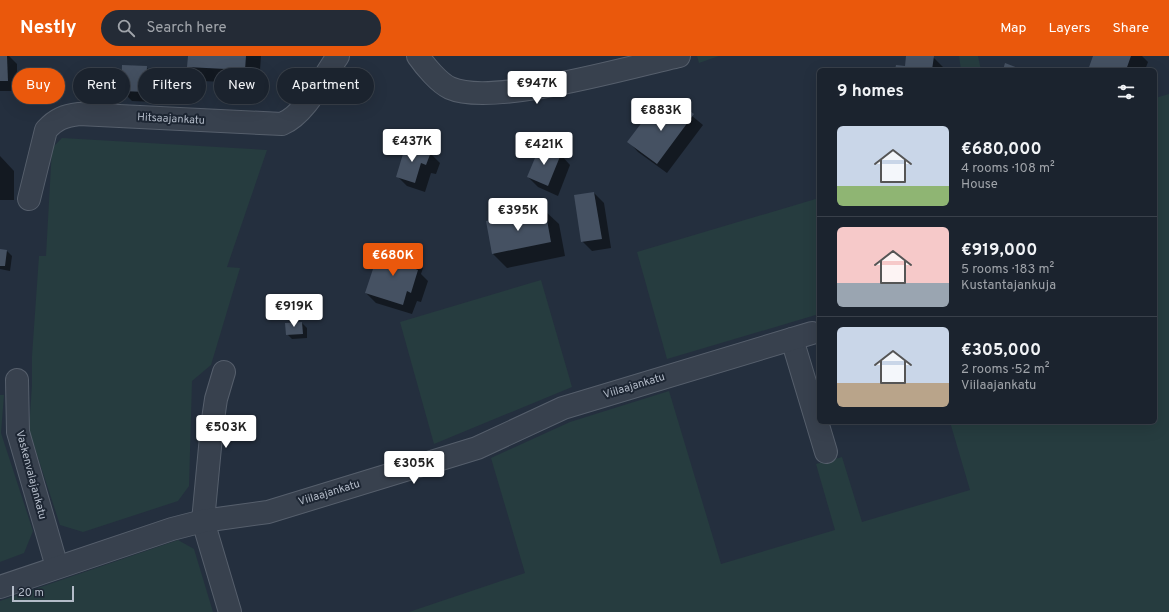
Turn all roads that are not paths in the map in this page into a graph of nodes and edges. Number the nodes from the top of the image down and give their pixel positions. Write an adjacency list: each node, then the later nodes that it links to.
1 (338, 56): 4 (street, Hitsaajankatu)
2 (418, 56): 3 (street)
3 (679, 56)
4 (29, 199)
5 (224, 372): 10 (street)
6 (17, 380): 11 (street, Vaskenvalajankatu)
7 (817, 408): 10 (street, Viilaajankatu)
8 (820, 424): 9 (street, Viilaajankatu)
9 (826, 452)
10 (203, 521): 11 (street, Viilaajankatu); 13 (street)
11 (57, 567): 12 (street, Viilaajankatu)
12 (0, 586)
13 (230, 612)

